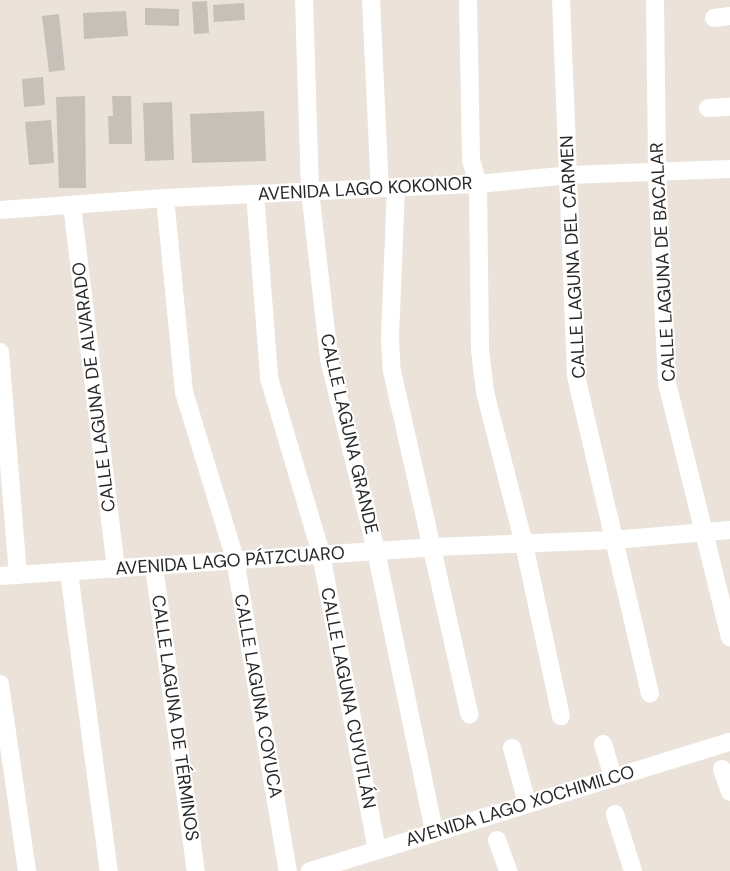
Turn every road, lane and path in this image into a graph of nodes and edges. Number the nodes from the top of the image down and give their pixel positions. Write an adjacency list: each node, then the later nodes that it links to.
1 (304, 0): 13 (street, CALLE LAGUNA GRANDE)
2 (371, 0): 12 (street)
3 (468, 0): 11 (street)
4 (561, 0): 10 (street, CALLE LAGUNA DEL CARMEN)
5 (655, 0): 9 (street, CALLE LAGUNA DE BACALAR)
6 (730, 107): 7 (street)
7 (708, 108)
8 (730, 169): 9 (street, AVENIDA LAGO KOKONOR)
9 (658, 171): 10 (street, AVENIDA LAGO KOKONOR); 20 (street, CALLE LAGUNA DE BACALAR)
10 (568, 175): 11 (street, AVENIDA LAGO KOKONOR); 21 (street, CALLE LAGUNA DEL CARMEN)
11 (478, 184): 12 (street, AVENIDA LAGO KOKONOR); 22 (street)
12 (388, 188): 13 (street, AVENIDA LAGO KOKONOR); 23 (street)
13 (310, 191): 14 (street, AVENIDA LAGO KOKONOR); 24 (street, CALLE LAGUNA GRANDE)
14 (255, 194): 15 (street, AVENIDA LAGO KOKONOR); 25 (street, CALLE LAGUNA CUYUTLÁN)
15 (165, 198): 16 (street, AVENIDA LAGO KOKONOR); 26 (street, CALLE LAGUNA COYUCA)
16 (72, 205): 17 (street, AVENIDA LAGO KOKONOR); 28 (street, CALLE LAGUNA DE ALVARADO)
17 (0, 210)
18 (0, 352): 30 (street)
19 (730, 530): 20 (street, AVENIDA LAGO PÁTZCUARO)
20 (704, 531): 21 (street, AVENIDA LAGO PÁTZCUARO); 32 (street, CALLE LAGUNA DE BACALAR)
21 (614, 540): 22 (street, AVENIDA LAGO PÁTZCUARO); 34 (street, CALLE LAGUNA DEL CARMEN)
22 (524, 544): 23 (street, AVENIDA LAGO PÁTZCUARO); 36 (street)
23 (433, 546): 24 (street, AVENIDA LAGO PÁTZCUARO); 35 (street)
24 (376, 551): 25 (street, AVENIDA LAGO PÁTZCUARO); 45 (street, CALLE LAGUNA GRANDE)
25 (321, 554): 26 (street, AVENIDA LAGO PÁTZCUARO); 47 (street, CALLE LAGUNA CUYUTLÁN)
26 (234, 559): 27 (street, AVENIDA LAGO PÁTZCUARO); 51 (street, CALLE LAGUNA COYUCA)
27 (154, 566): 28 (street, AVENIDA LAGO PÁTZCUARO); 50 (street, CALLE LAGUNA DE TÉRMINOS)
28 (116, 569): 29 (street, AVENIDA LAGO PÁTZCUARO)
29 (69, 573): 30 (street, AVENIDA LAGO PÁTZCUARO); 49 (street)
30 (18, 575): 31 (street, AVENIDA LAGO PÁTZCUARO)
31 (0, 576)
32 (730, 637)
33 (0, 684): 48 (street)
34 (650, 694)
35 (469, 714)
36 (561, 716)
37 (730, 742): 41 (street, AVENIDA LAGO XOCHIMILCO)
38 (603, 744): 41 (street)
39 (512, 748): 43 (street)
40 (722, 769): 42 (street)
41 (613, 777): 43 (street, AVENIDA LAGO XOCHIMILCO)
42 (730, 792)
43 (527, 803): 45 (street, AVENIDA LAGO XOCHIMILCO)
44 (614, 814): 54 (street)
45 (434, 832): 47 (street, AVENIDA LAGO XOCHIMILCO)
46 (497, 840): 53 (street)
47 (377, 850): 52 (street, AVENIDA LAGO XOCHIMILCO)
48 (27, 871)
49 (109, 871)
50 (196, 871)
51 (288, 871)
52 (310, 871)
53 (508, 871)
54 (633, 871)

